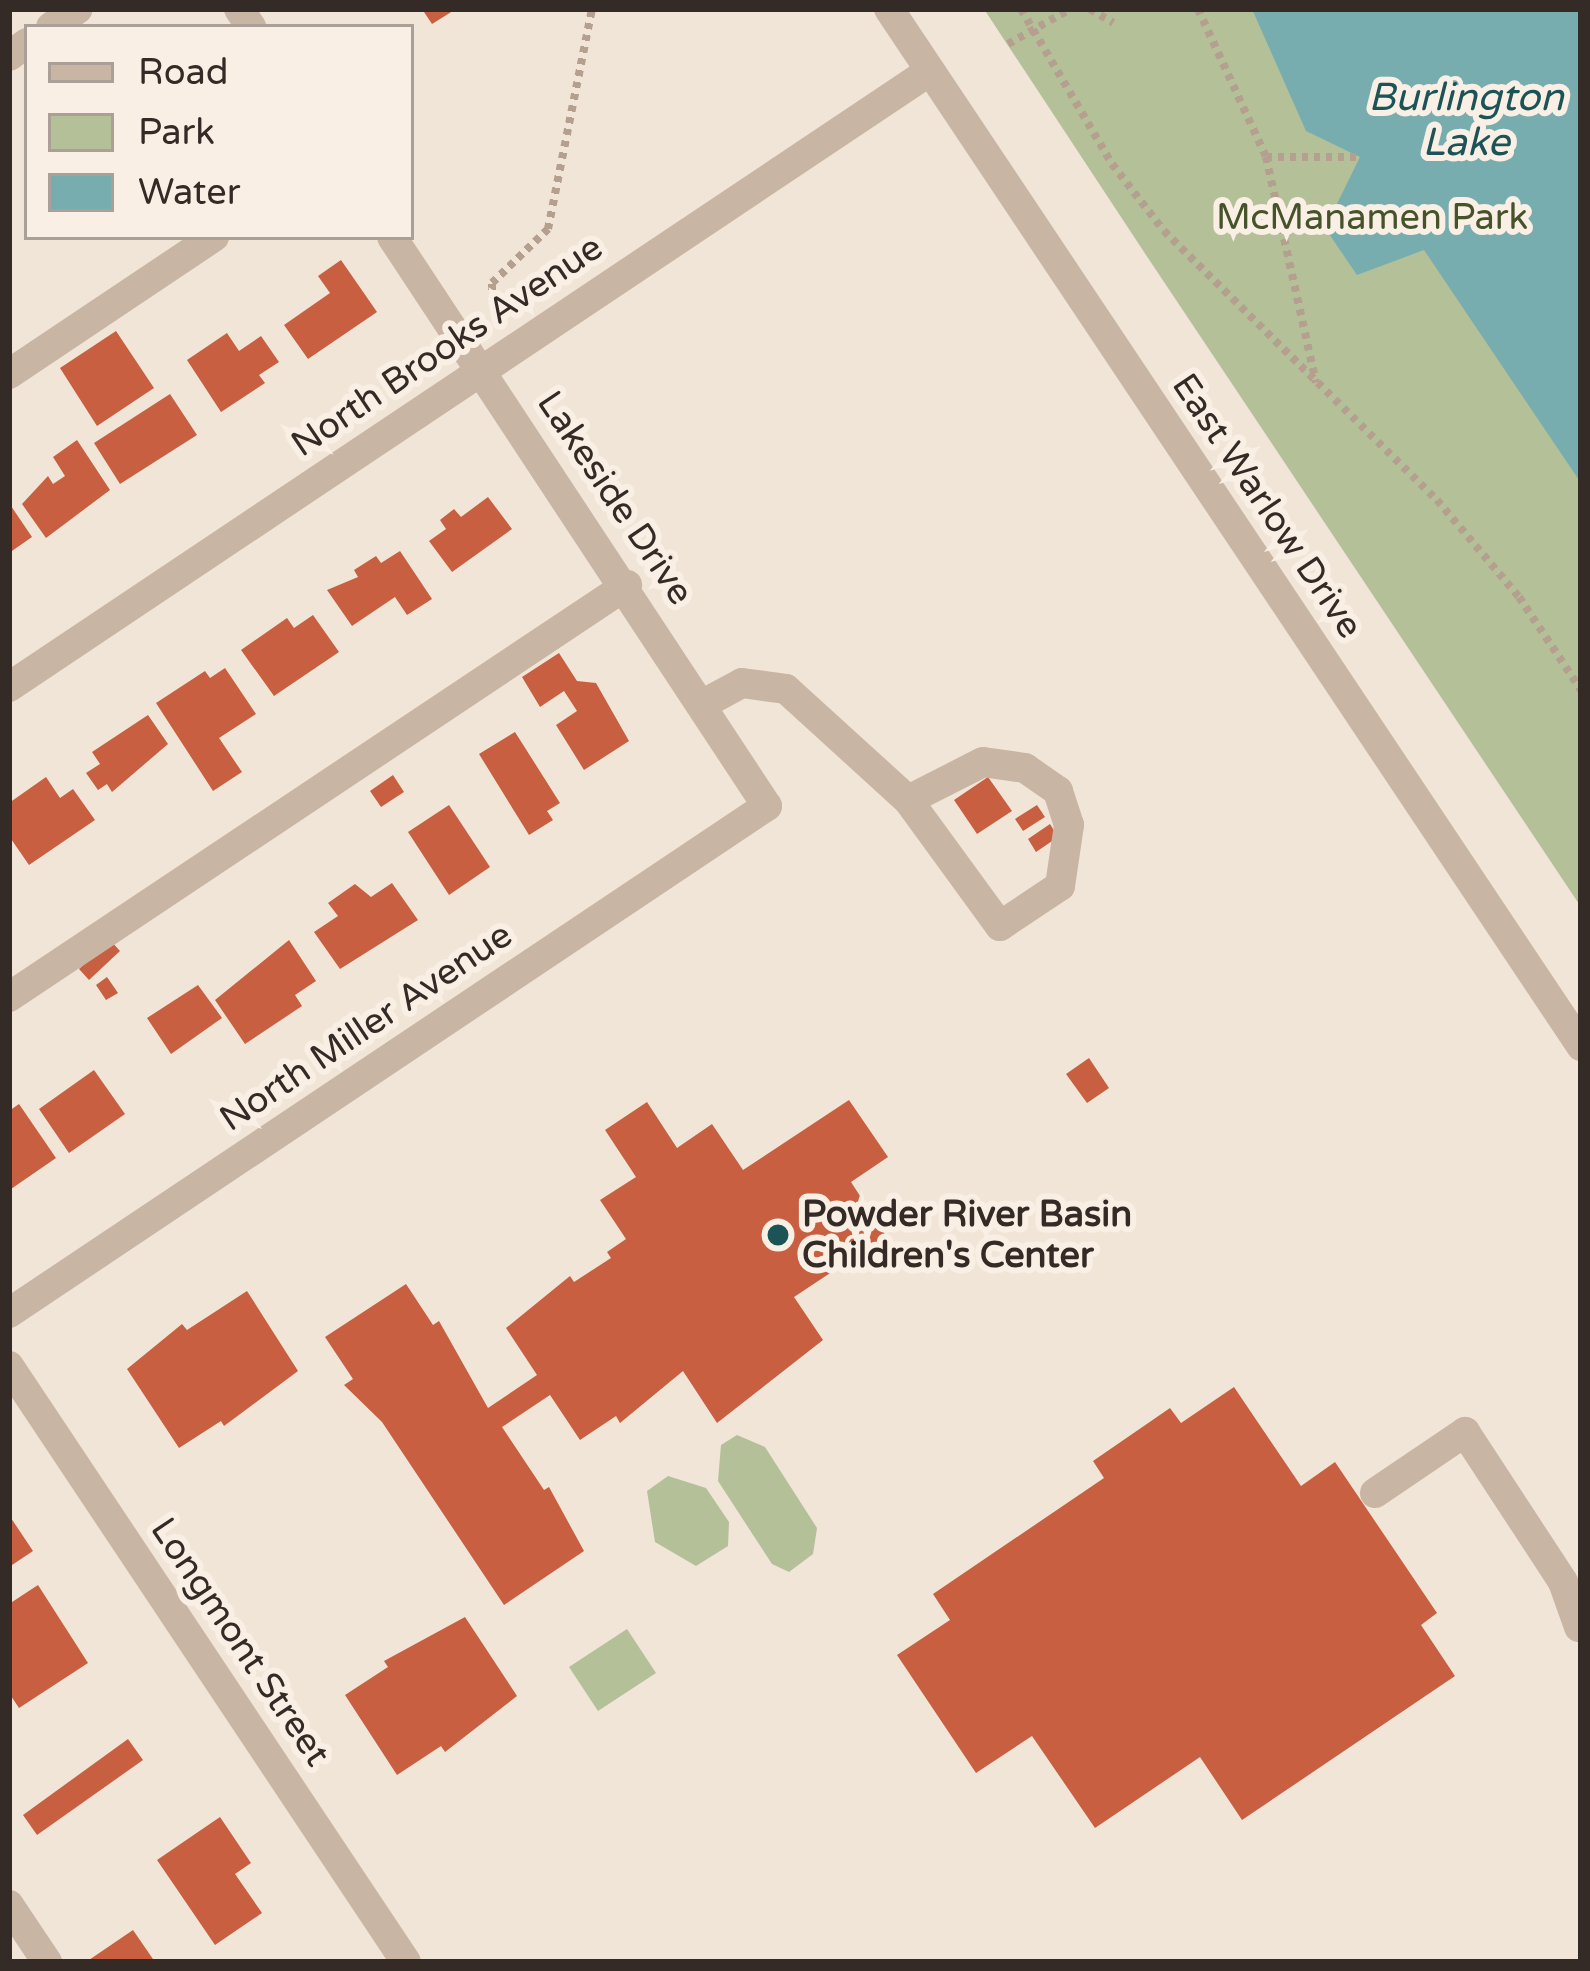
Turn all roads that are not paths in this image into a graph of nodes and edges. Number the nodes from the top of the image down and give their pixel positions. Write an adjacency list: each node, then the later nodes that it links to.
1 (889, 9): 2 (street, East Warlow Drive)
2 (930, 71): 5 (street, North Brooks Avenue); 13 (street, East Warlow Drive)
3 (210, 240): 6 (street)
4 (394, 240): 5 (street, Lakeside Drive)
5 (482, 370): 7 (street, Lakeside Drive); 8 (street, North Brooks Avenue)
6 (9, 374)
7 (627, 585): 9 (street, Lakeside Drive); 12 (street)
8 (9, 687)
9 (703, 704): 10 (street); 11 (street, Lakeside Drive)
10 (908, 800): 10 (street)
11 (767, 806): 14 (street, North Miller Avenue)
12 (9, 997)
13 (1581, 1046)
14 (9, 1313)
15 (9, 1366): 20 (street, Longmont Street)
16 (1375, 1493): 17 (street)
17 (1579, 1627)
18 (9, 1905): 19 (street)
19 (46, 1962)
20 (406, 1962)

